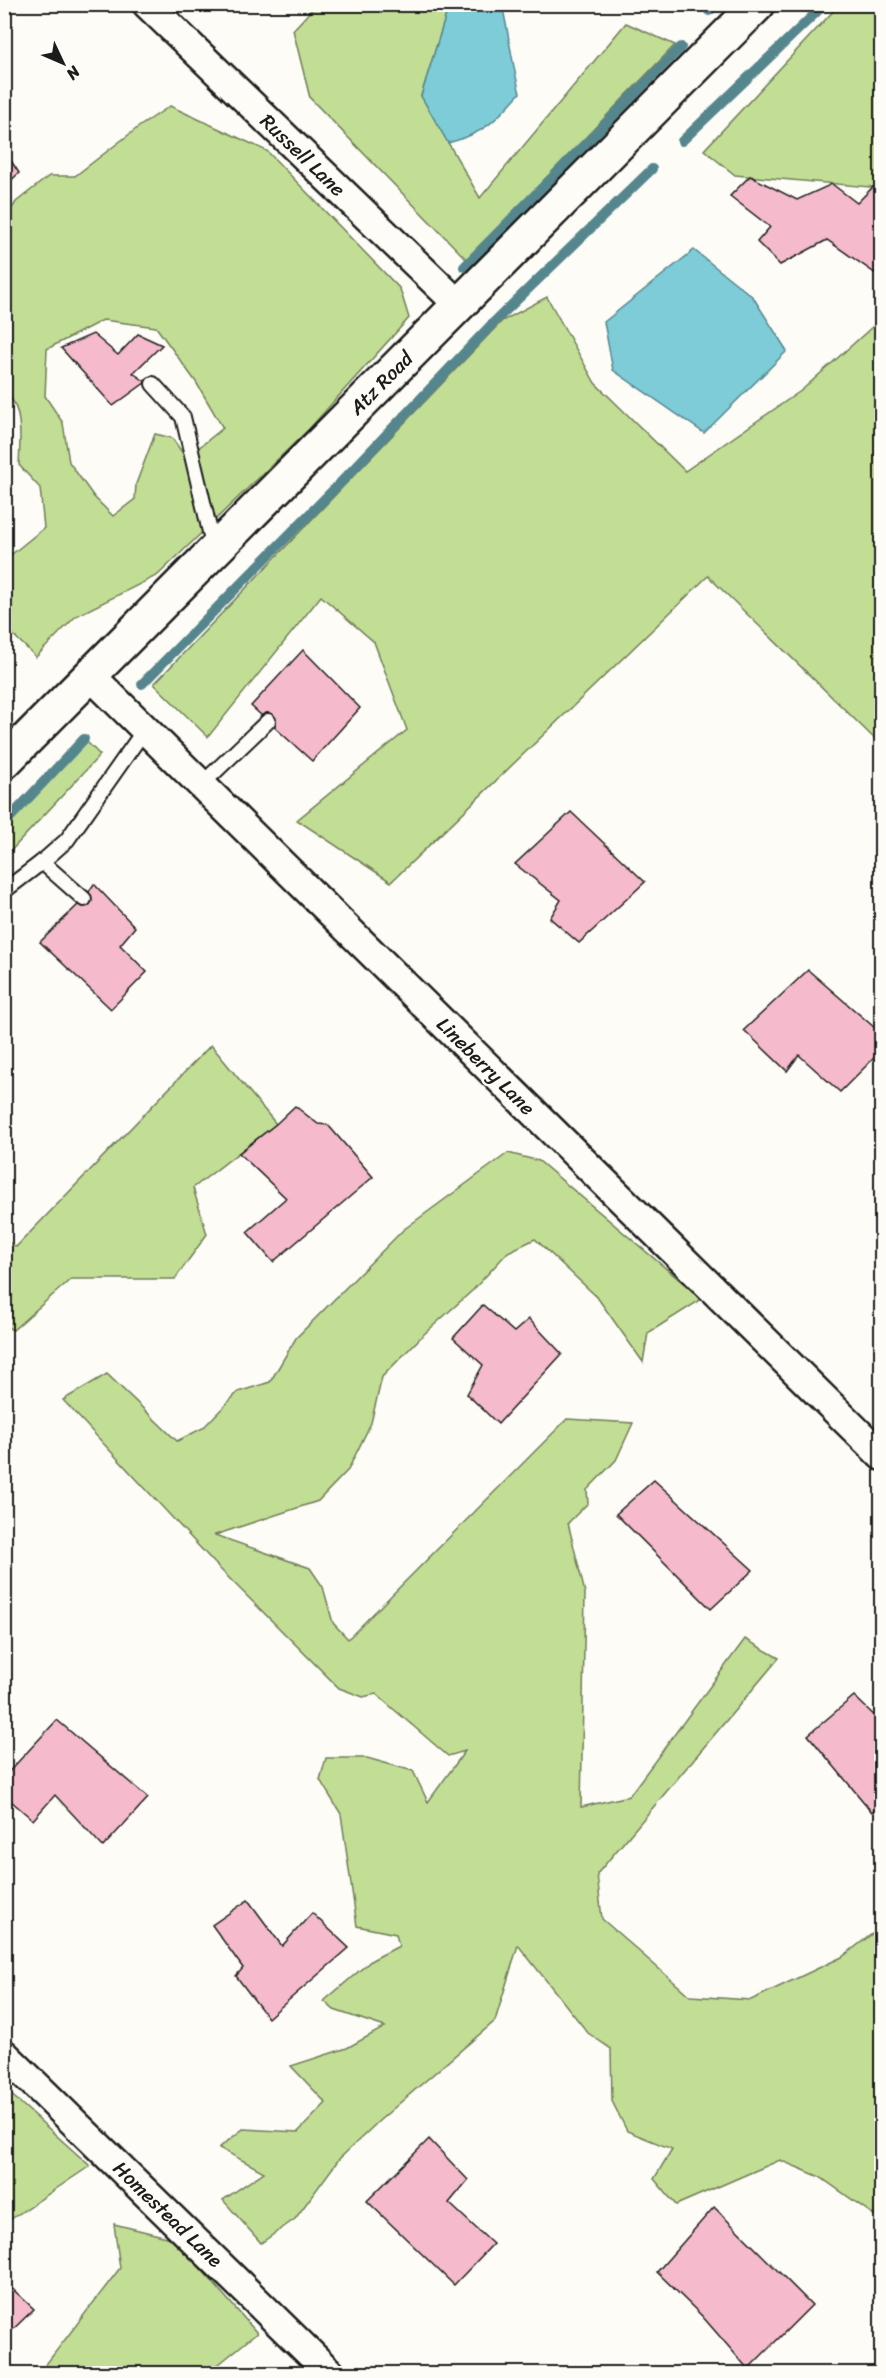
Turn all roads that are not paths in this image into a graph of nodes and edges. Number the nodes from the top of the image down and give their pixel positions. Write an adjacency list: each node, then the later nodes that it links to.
1 (147, 4): 3 (street, Russell Lane)
2 (758, 4): 3 (street, Atz Road)
3 (459, 305): 5 (street, Atz Road)
4 (153, 384): 5 (lane)
5 (214, 551): 6 (street, Atz Road)
6 (90, 675): 8 (street, Lineberry Lane); 9 (street, Atz Road)
7 (268, 721): 10 (lane)
8 (145, 729): 10 (street, Lineberry Lane); 11 (lane)
9 (4, 762)
10 (201, 784): 14 (street, Lineberry Lane)
11 (42, 862): 12 (lane); 13 (lane)
12 (4, 891)
13 (84, 899)
14 (882, 1456)
15 (4, 2054): 16 (street, Homestead Lane)
16 (331, 2373)

